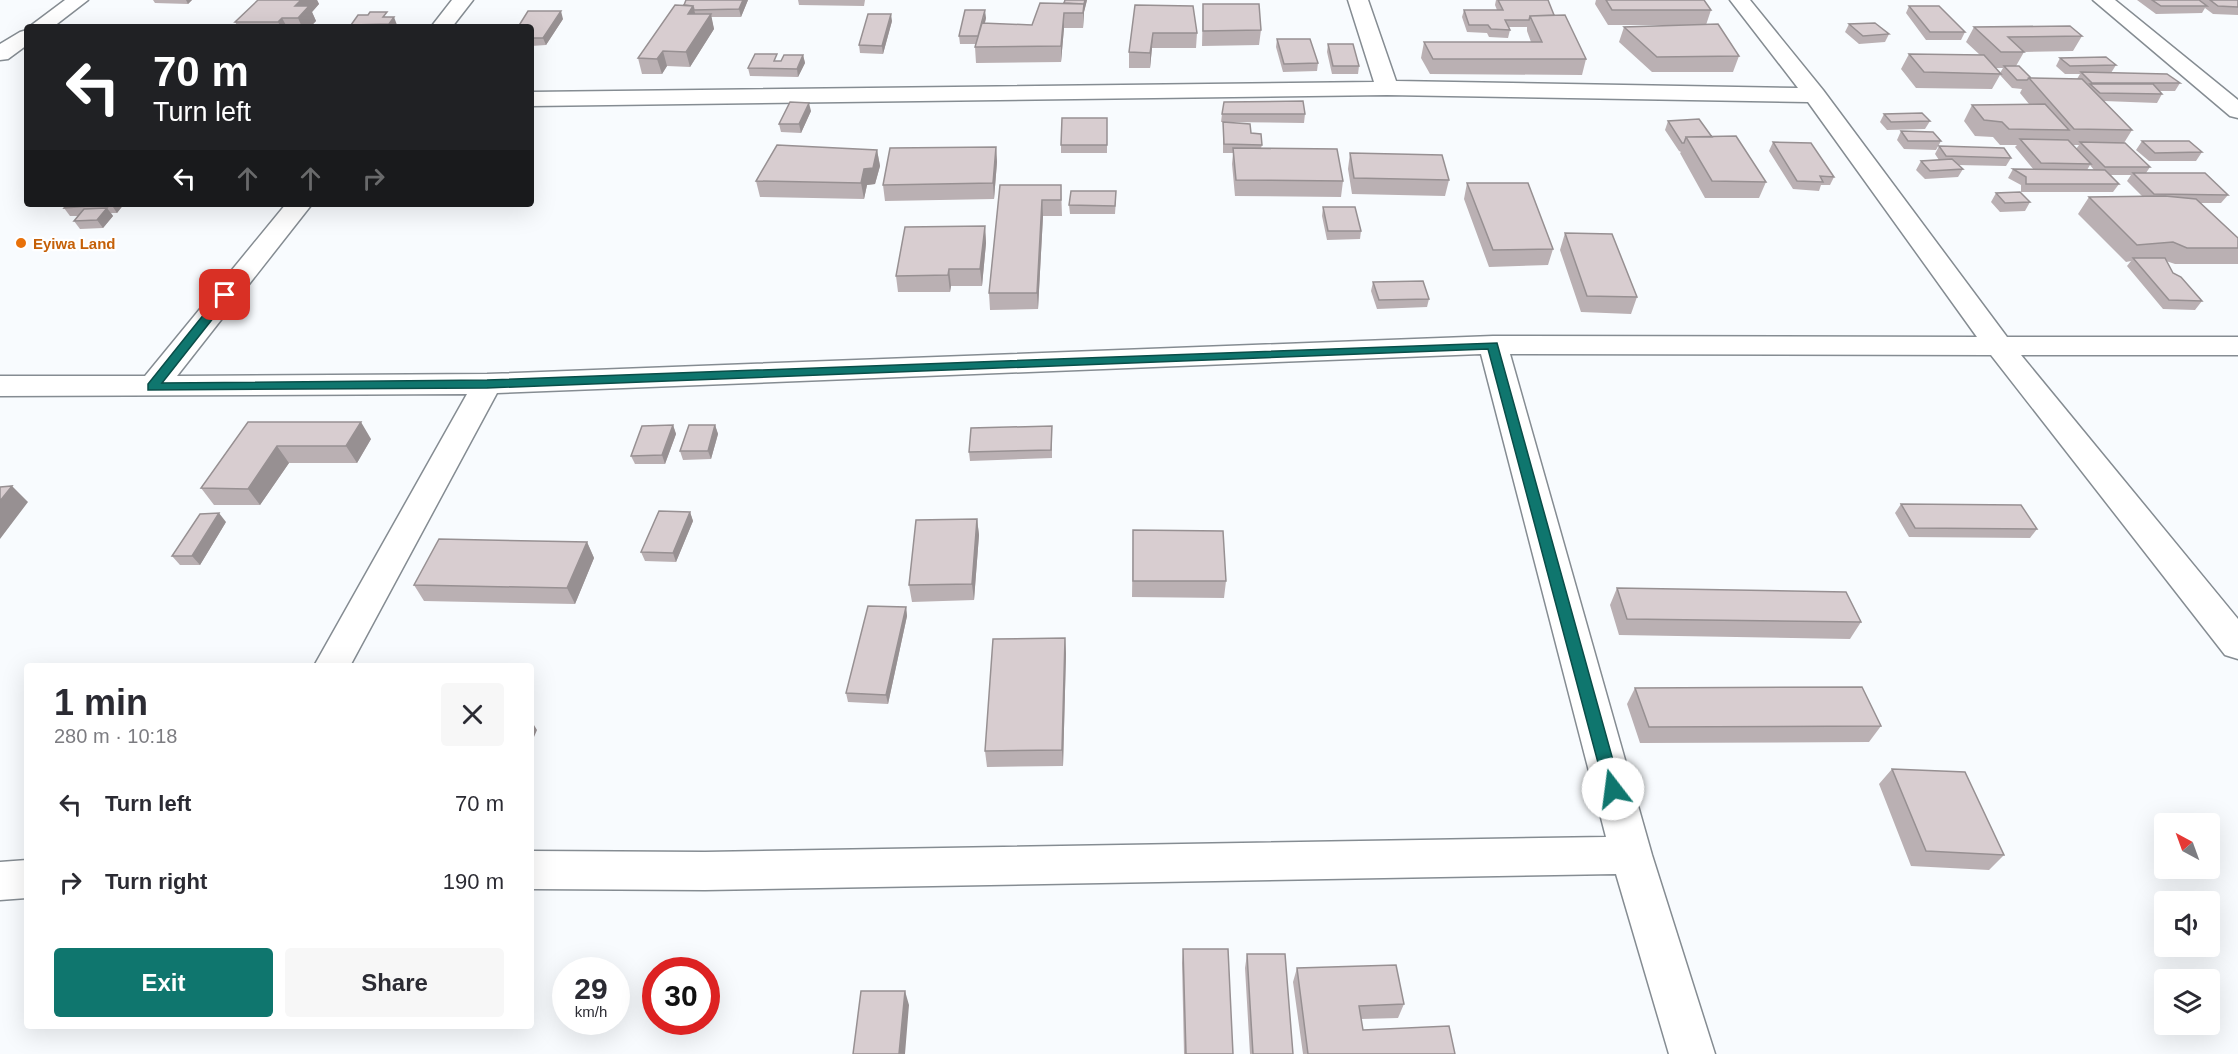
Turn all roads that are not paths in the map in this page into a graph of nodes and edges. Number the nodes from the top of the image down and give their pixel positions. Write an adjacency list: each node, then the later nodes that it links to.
1 (78, 0): 6 (street)
2 (463, 0): 7 (street)
3 (1358, 0): 12 (street)
4 (1740, 0): 13 (street)
5 (2103, 0): 10 (street)
6 (43, 24)
7 (443, 24)
8 (24, 38): 9 (street)
9 (0, 54)
10 (2210, 87): 11 (street); 15 (street)
11 (2238, 87)
12 (1387, 88): 13 (street); 14 (street)
13 (1815, 95): 18 (street)
14 (534, 99)
15 (2238, 111)
16 (297, 207): 22 (street)
17 (1493, 345): 18 (street); 20 (street); 25 (street)
18 (1998, 345): 19 (street); 23 (street)
19 (2238, 346)
20 (487, 384): 22 (street); 24 (street)
21 (0, 386): 22 (street)
22 (152, 387)
23 (2238, 645)
24 (334, 663)
25 (1631, 855): 26 (street); 29 (street)
26 (534, 870)
27 (24, 879): 28 (street)
28 (0, 881)
29 (1692, 1054)

